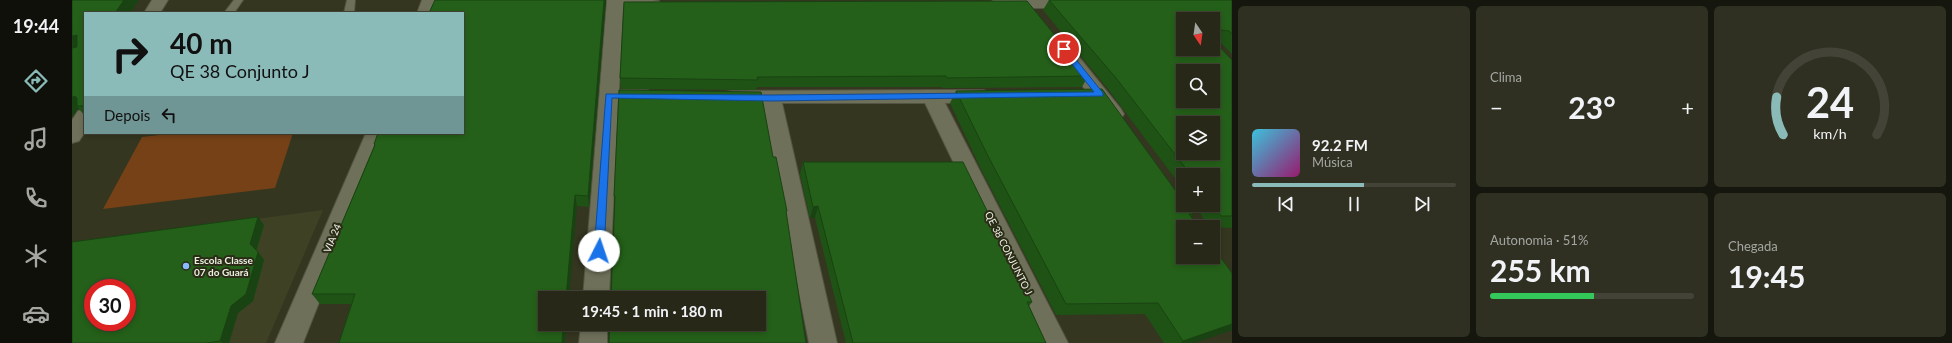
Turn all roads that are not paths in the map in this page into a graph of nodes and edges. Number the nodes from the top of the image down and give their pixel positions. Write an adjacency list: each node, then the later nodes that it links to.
1 (160, 0): 10 (street)
2 (239, 0): 11 (lane)
3 (351, 0): 12 (lane)
4 (430, 0): 13 (street)
5 (614, 3): 9 (street); 18 (street)
6 (987, 3): 7 (street)
7 (1027, 3): 8 (street); 14 (street)
8 (1091, 3)
9 (670, 5)
10 (153, 12)
11 (230, 12)
12 (349, 12)
13 (425, 12)
14 (1042, 21)
15 (1056, 40): 16 (street)
16 (1100, 94): 17 (street); 25 (street)
17 (1077, 95)
18 (608, 96): 19 (street); 30 (street)
19 (663, 96)
20 (932, 96): 21 (street); 23 (street); 29 (street, QE 38 CONJUNTO J)
21 (1001, 96)
22 (717, 97): 23 (street)
23 (771, 98): 34 (street)
24 (84, 118): 27 (street)
25 (1123, 126)
26 (376, 134): 32 (street, VIA 24)
27 (72, 136)
28 (941, 164): 29 (street)
29 (964, 164): 35 (street, QE 38 CONJUNTO J)
30 (596, 291)
31 (594, 331): 33 (street)
32 (289, 343)
33 (593, 343)
34 (824, 343)
35 (1054, 343)

